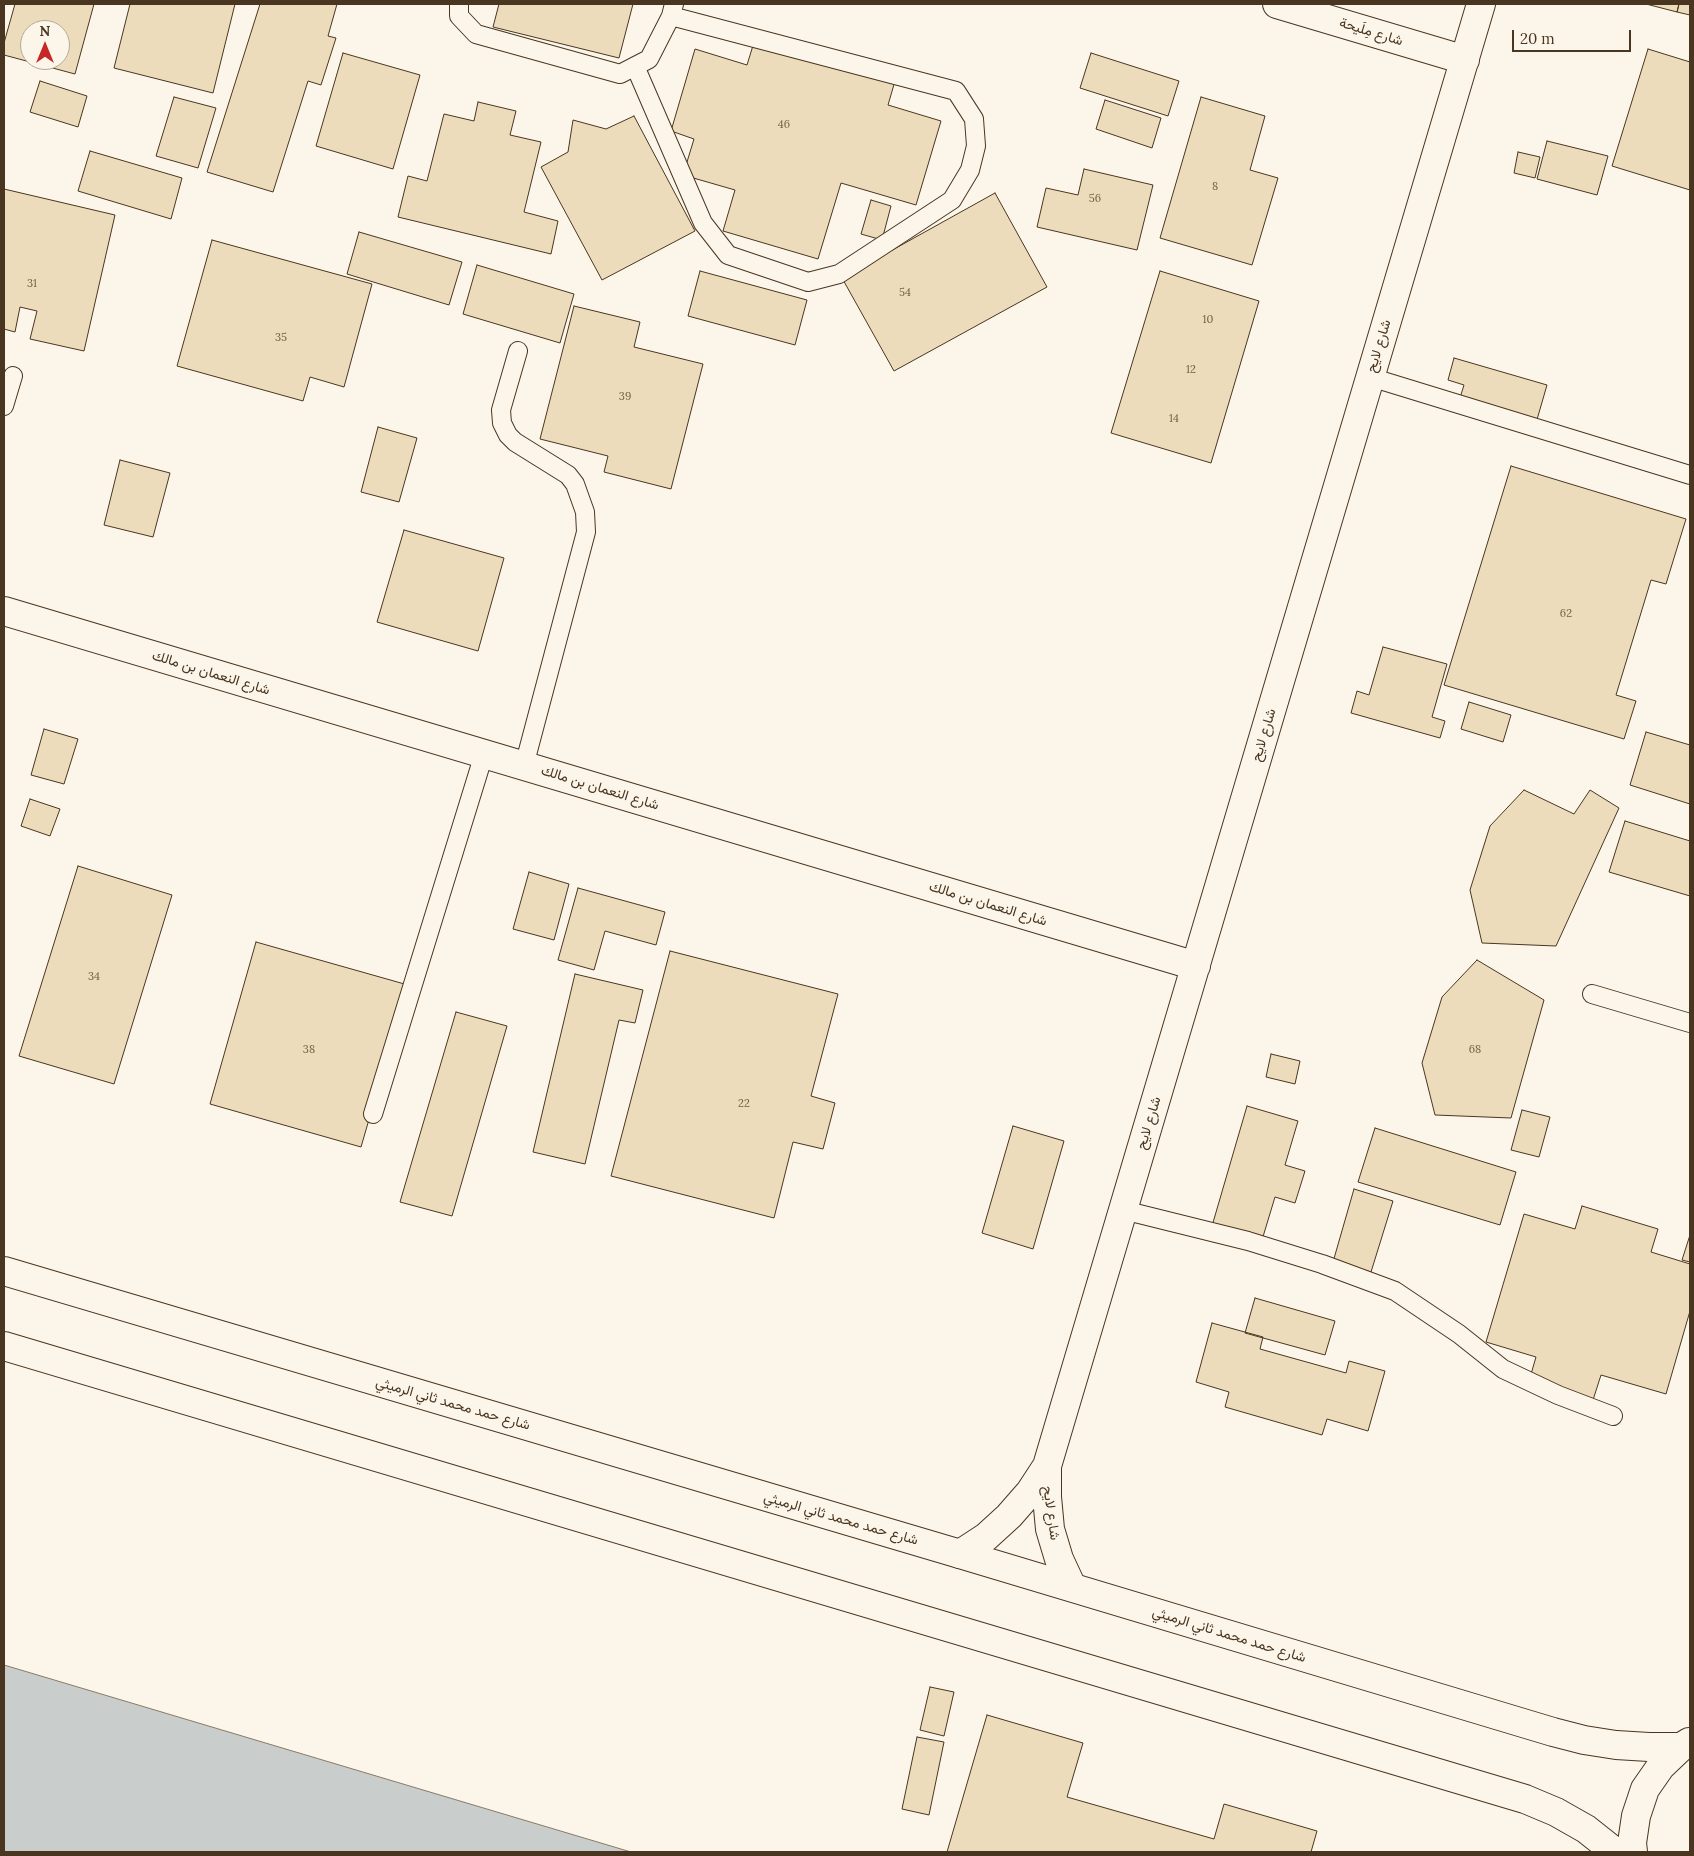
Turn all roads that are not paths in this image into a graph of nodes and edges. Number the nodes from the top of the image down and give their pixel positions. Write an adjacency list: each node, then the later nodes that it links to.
1 (459, 4): 6 (lane)
2 (1277, 4): 5 (street, شارع مِلَيحة)
3 (1482, 4): 5 (street, شارع لايح)
4 (673, 10): 6 (lane); 6 (lane)
5 (1465, 60): 9 (street, شارع لايح)
6 (635, 66)
7 (518, 351): 14 (lane)
8 (13, 376): 10 (lane)
9 (1370, 378): 11 (lane); 15 (street, شارع لايح)
10 (4, 406)
11 (1690, 475)
12 (4, 611): 13 (street, شارع النعمان بن مالك)
13 (484, 754): 14 (street, شارع النعمان بن مالك); 18 (lane)
14 (524, 766): 15 (street, شارع النعمان بن مالك)
15 (1196, 966): 19 (street, شارع لايح)
16 (1592, 994): 17 (lane)
17 (1690, 1023)
18 (373, 1114)
19 (1123, 1210): 22 (lane); 23 (street, شارع لايح)
20 (4, 1271): 24 (street, شارع حمد محمد ثاني الرميثي)
21 (4, 1346): 27 (street)
22 (1613, 1416)
23 (1046, 1466): 24 (street, شارع لايح); 25 (street, شارع لايح)
24 (960, 1554): 25 (street, شارع حمد محمد ثاني الرميثي)
25 (1072, 1587): 26 (street, شارع حمد محمد ثاني الرميثي)
26 (1686, 1744): 28 (street)
27 (1616, 1852)
28 (1633, 1852)

